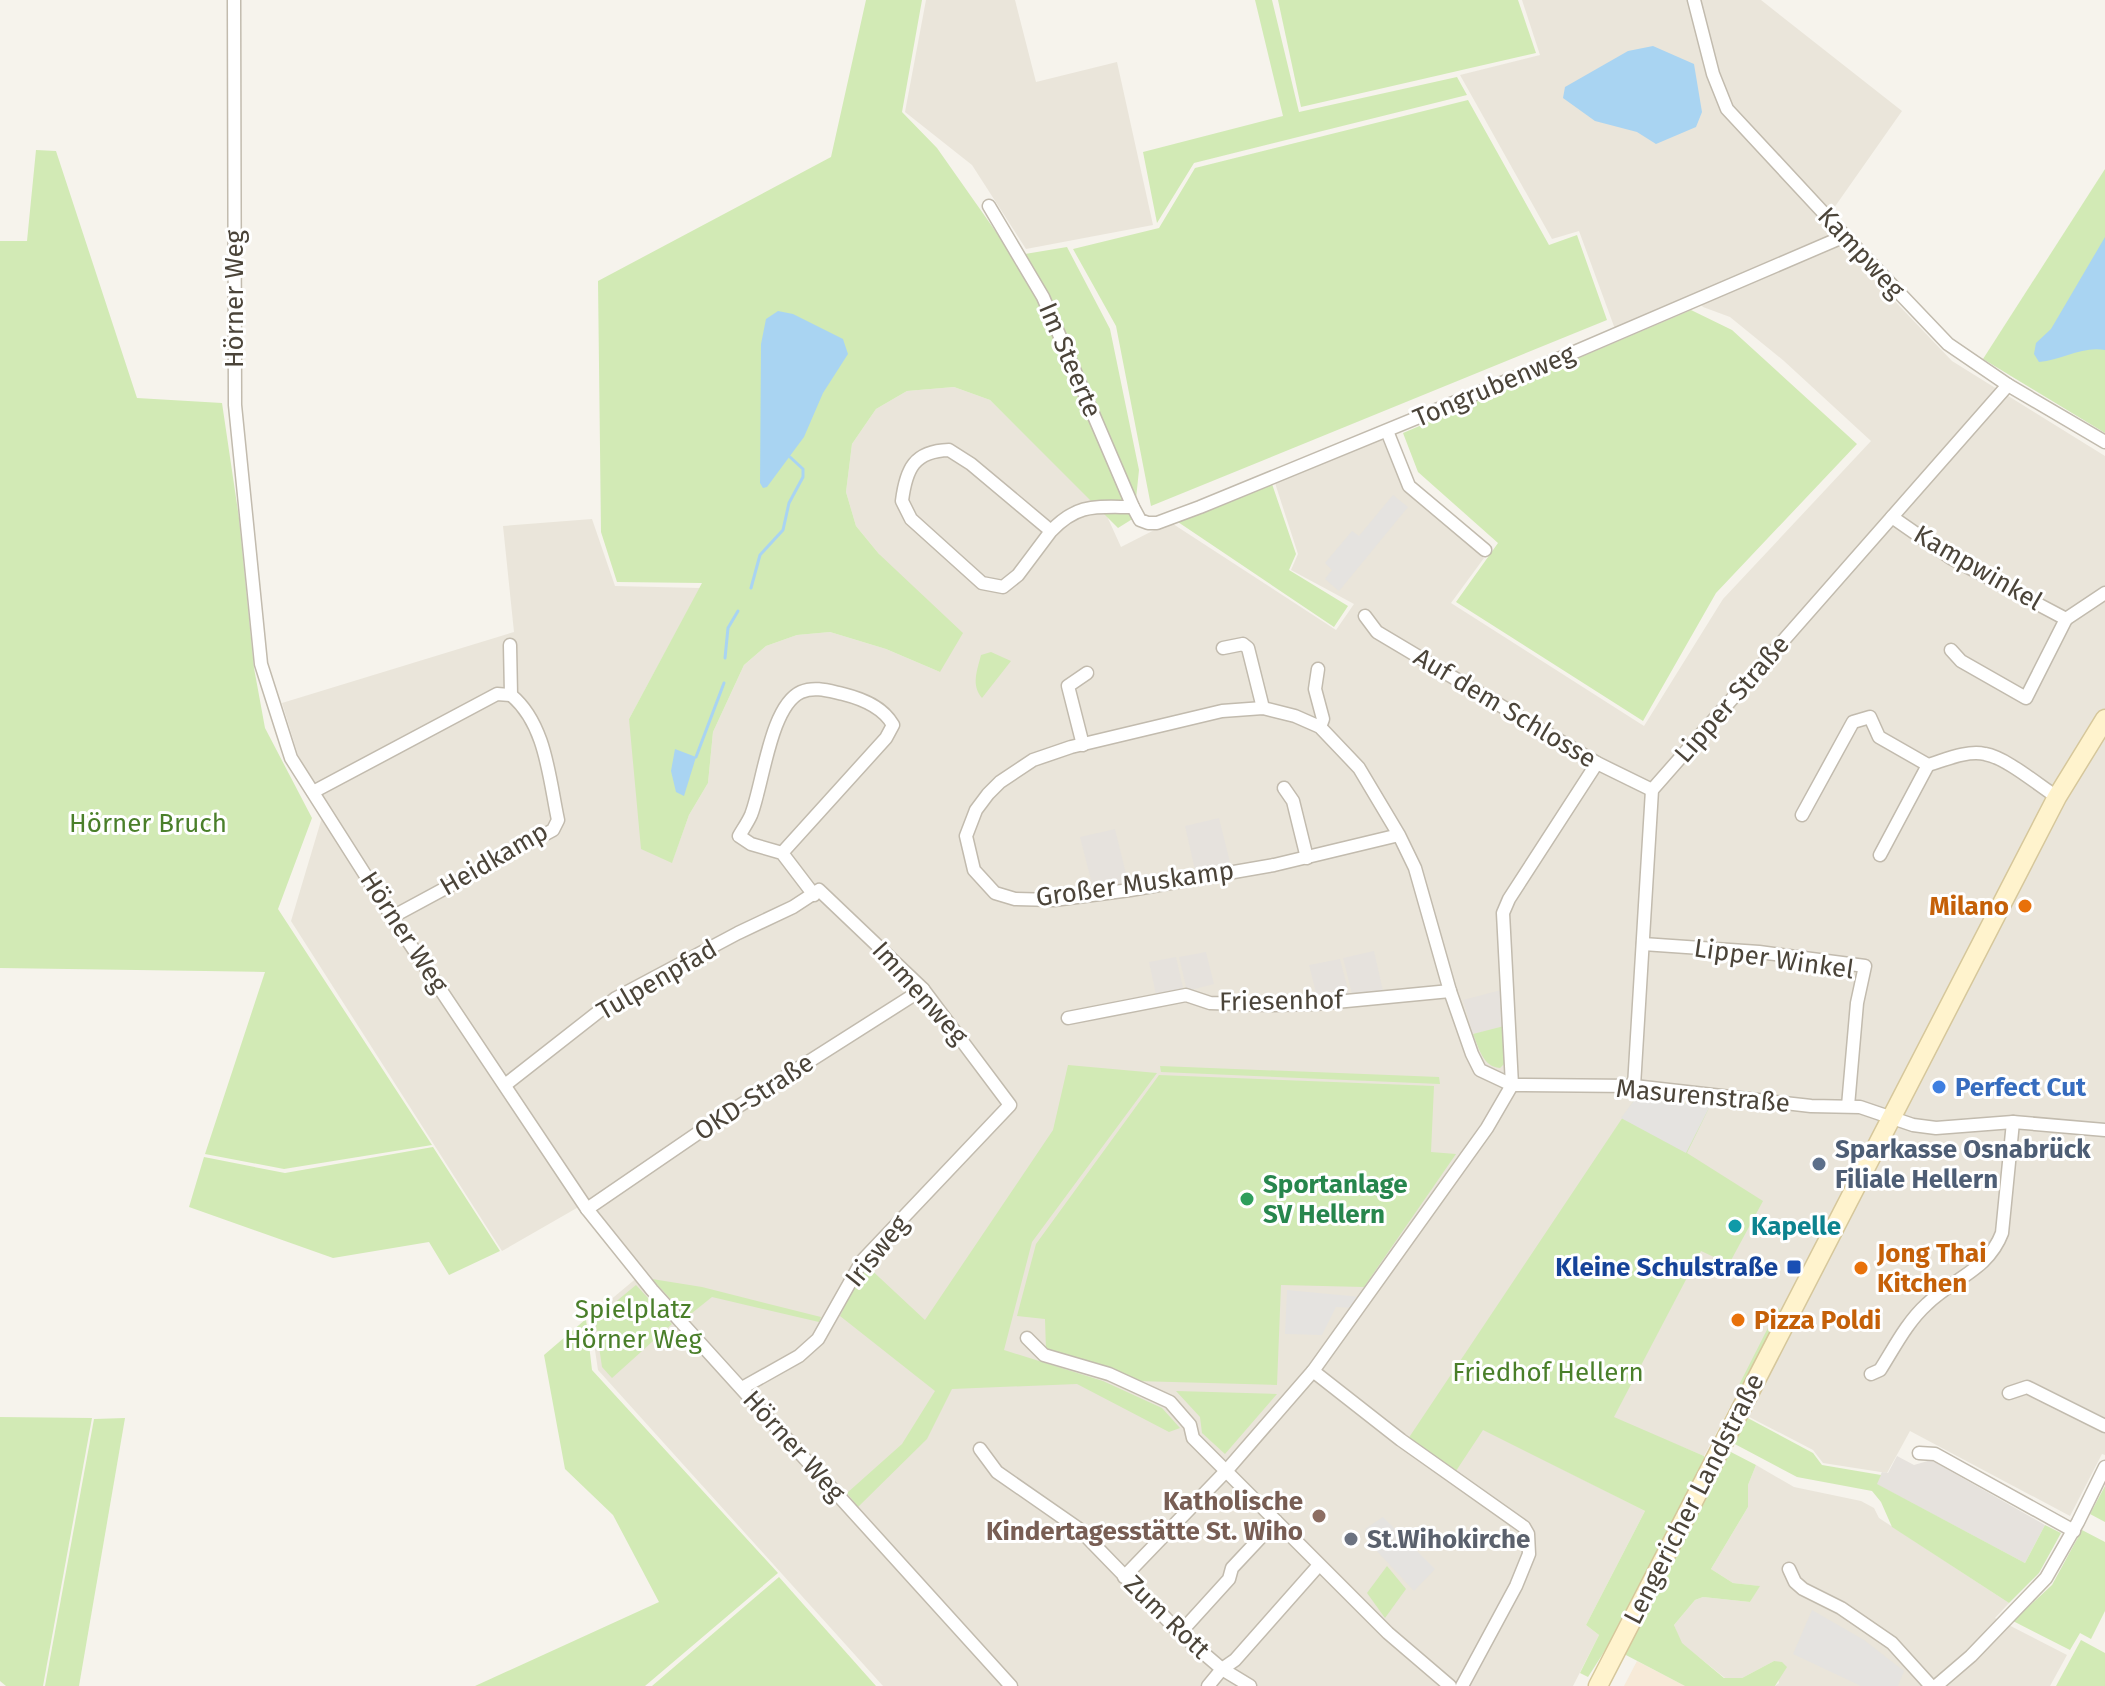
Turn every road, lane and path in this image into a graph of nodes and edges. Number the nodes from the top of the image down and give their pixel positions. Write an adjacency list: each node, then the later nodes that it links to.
1 (234, 0): 30 (street, Hörner Weg)
2 (1694, 0): 4 (street, Kampweg)
3 (989, 206): 8 (street, Im Steerte)
4 (1845, 236): 5 (street, Kampweg); 6 (street, Tongrubenweg)
5 (2008, 385): 7 (street, Kampweg); 9 (street, Lipper Straße)
6 (1387, 431): 10 (street, Tongrubenweg); 12 (street)
7 (2105, 442)
8 (1133, 507): 10 (street, Im Steerte); 11 (street)
9 (1892, 517): 15 (street, Kampwinkel); 29 (street, Lipper Straße)
10 (1140, 520)
11 (1051, 531): 11 (street)
12 (1485, 550)
13 (2105, 593): 15 (street, Kampwinkel)
14 (1365, 616): 26 (street, Auf dem Schlosse)
15 (2066, 619): 18 (street)
16 (510, 645): 21 (street)
17 (1223, 648): 22 (street)
18 (1951, 650)
19 (1318, 669): 24 (street)
20 (1087, 673): 25 (street)
21 (511, 695): 30 (street); 38 (street, Heidkamp)
22 (1263, 708): 24 (street, Großer Muskamp); 25 (street, Großer Muskamp)
23 (2105, 719): 31 (main road, Lengericher Landstraße)
24 (1320, 727): 33 (street, Großer Muskamp)
25 (1083, 745): 36 (street, Großer Muskamp)
26 (1597, 763): 29 (street, Auf dem Schlosse); 44 (street)
27 (1928, 765): 31 (street); 32 (street); 35 (street)
28 (1284, 788): 36 (street)
29 (1652, 790): 39 (street)
30 (313, 792): 38 (street, Hörner Weg)
31 (2057, 797): 48 (main road, Lengericher Landstraße)
32 (1802, 815)
33 (1399, 835): 36 (street, Großer Muskamp); 41 (street, Großer Muskamp)
34 (782, 853): 34 (street); 37 (street, Immenweg)
35 (1880, 855)
36 (1307, 858)
37 (816, 893): 40 (street, Immenweg); 43 (street, Tulpenpfad)
38 (392, 917): 43 (street, Hörner Weg)
39 (1643, 944): 45 (street); 47 (street, Lipper Winkel)
40 (923, 989): 46 (street, Immenweg); 51 (street, OKD-Straße)
41 (1450, 991): 42 (street, Friesenhof); 44 (street, Großer Muskamp)
42 (1068, 1018)
43 (505, 1085): 51 (street, Hörner Weg)
44 (1512, 1085): 45 (street, Masurenstraße); 53 (street)
45 (1634, 1086): 47 (street, Masurenstraße)
46 (1010, 1105): 55 (street, Irisweg)
47 (1848, 1106): 48 (street, Masurenstraße)
48 (1891, 1116): 49 (street); 74 (main road, Lengericher Landstraße)
49 (2013, 1122): 50 (street); 54 (street)
50 (2105, 1130)
51 (587, 1209): 55 (street, Hörner Weg)
52 (1027, 1338): 61 (street)
53 (1313, 1371): 61 (street); 73 (street)
54 (1871, 1374)
55 (742, 1388): 69 (street, Hörner Weg)
56 (2009, 1393): 57 (street)
57 (2105, 1426)
58 (980, 1449): 66 (street, Zum Rott)
59 (1919, 1453): 63 (street)
60 (2105, 1467): 63 (street)
61 (1227, 1470): 62 (street); 66 (street)
62 (1276, 1521): 64 (street); 67 (street)
63 (2074, 1531): 75 (street)
64 (1319, 1565): 68 (street); 72 (street)
65 (1789, 1569): 75 (street)
66 (1124, 1577): 67 (street, Zum Rott)
67 (1180, 1633): 68 (street, Zum Rott)
68 (1222, 1669): 70 (street); 71 (street, Zum Rott)
69 (1011, 1686)
70 (1208, 1686)
71 (1250, 1686)
72 (1450, 1686)
73 (1462, 1686)
74 (1598, 1686)
75 (1933, 1686)

